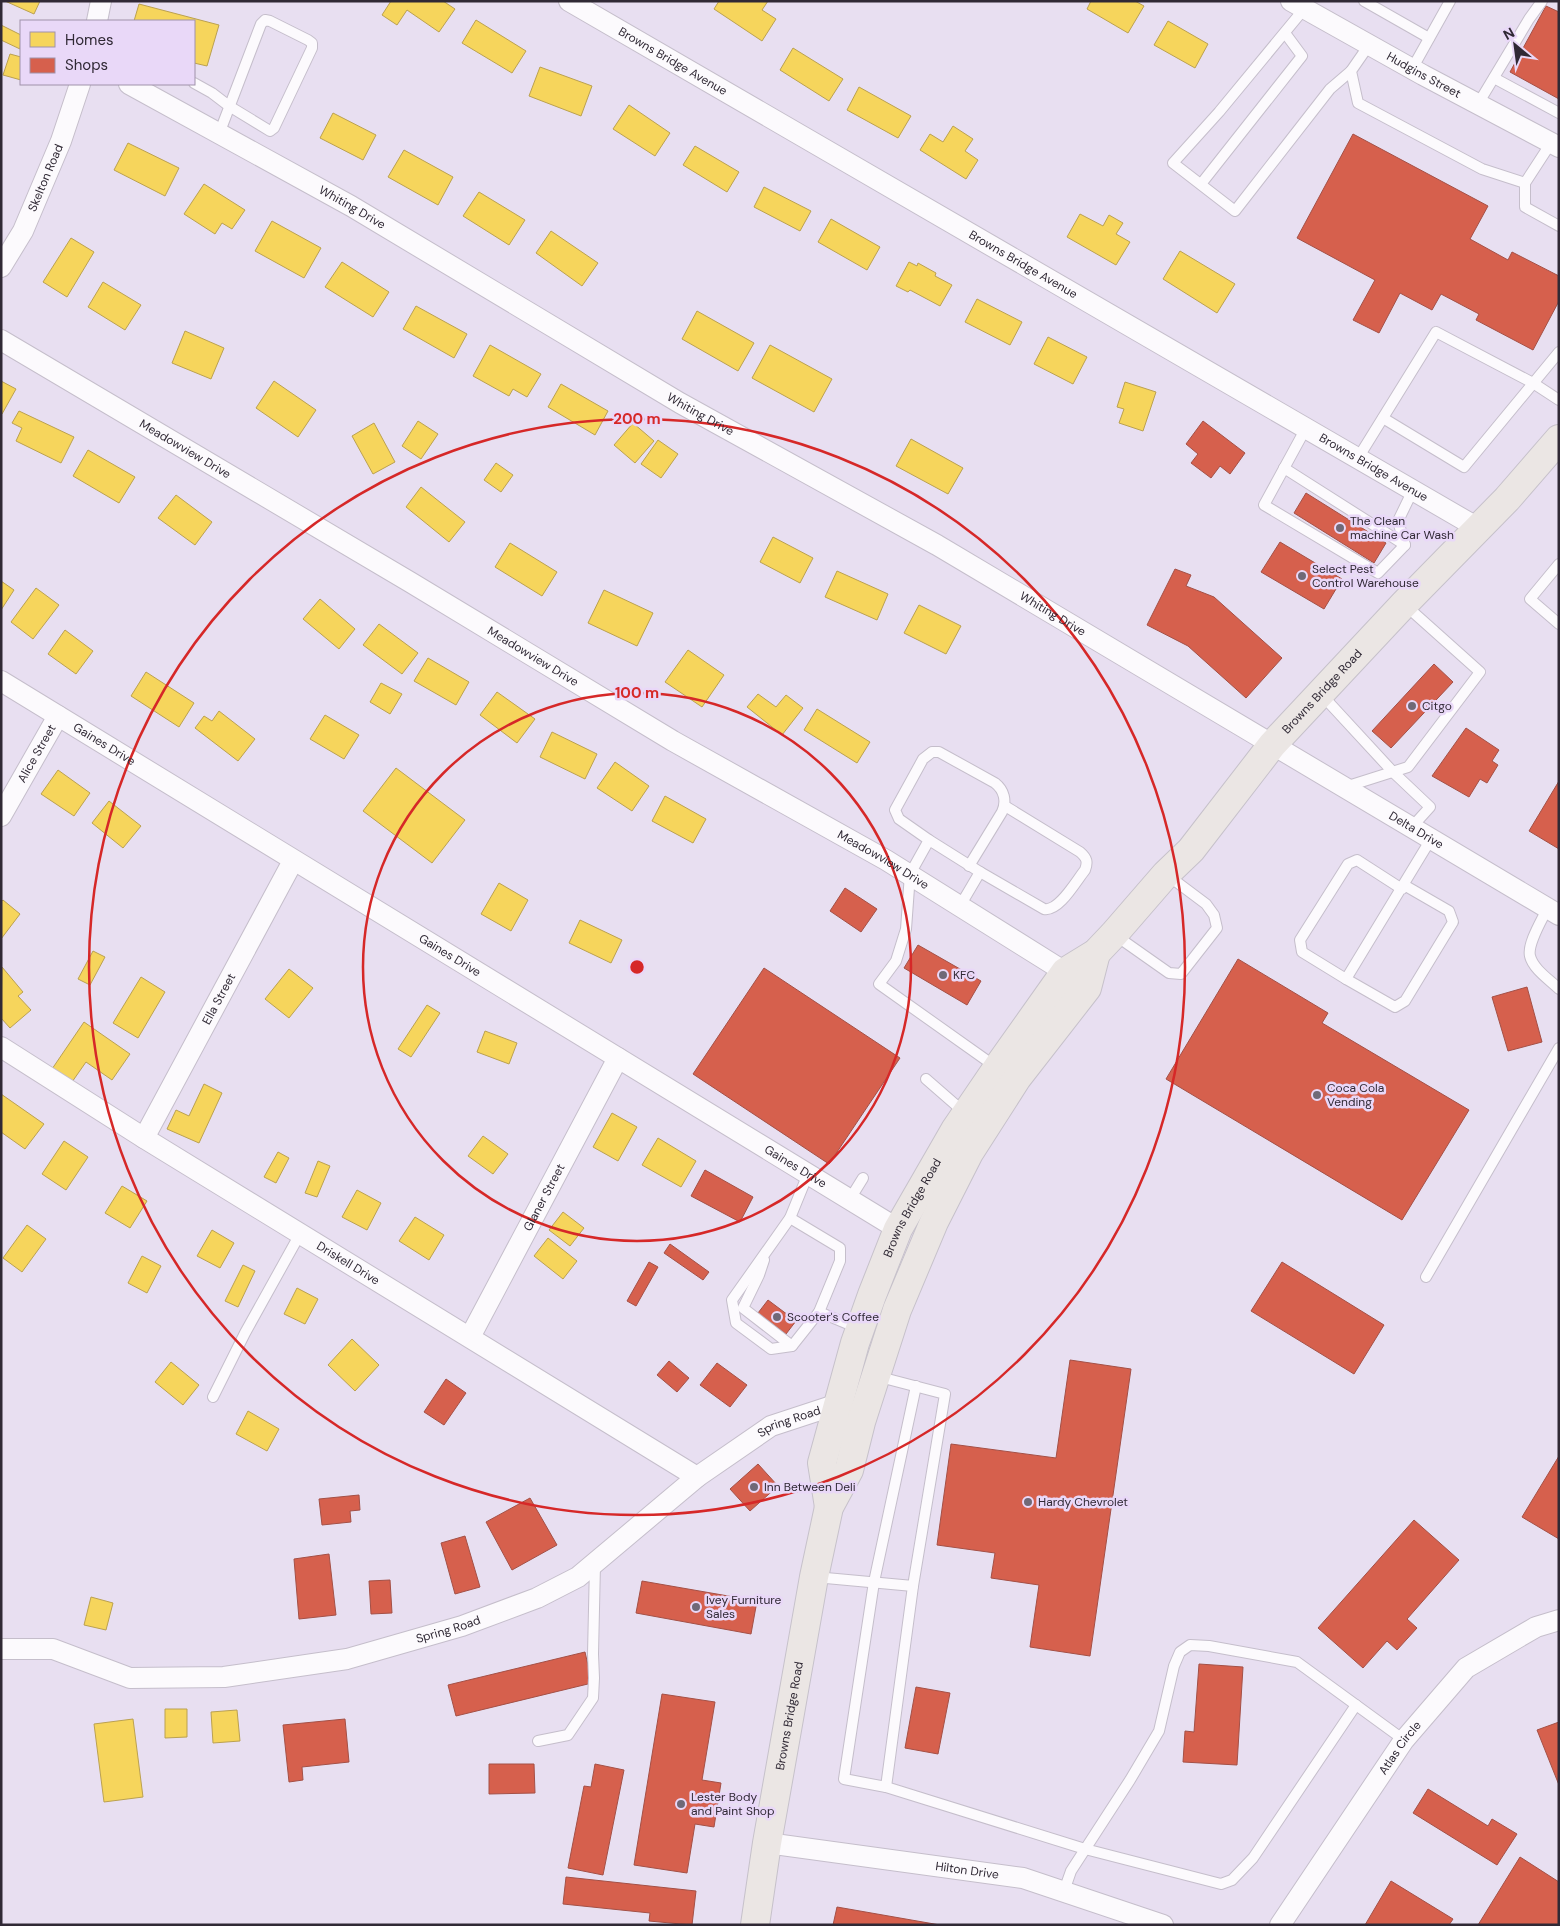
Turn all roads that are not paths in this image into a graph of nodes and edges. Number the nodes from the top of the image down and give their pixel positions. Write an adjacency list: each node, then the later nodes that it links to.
1 (101, 1): 7 (street)
2 (569, 1): 31 (street, Browns Bridge Avenue)
3 (1364, 1): 9 (lane)
4 (1450, 1): 9 (lane)
5 (1542, 1): 13 (lane)
6 (1297, 5): 8 (lane); 10 (street, Hudgins Street)
7 (97, 20)
8 (1285, 33): 23 (lane); 23 (lane)
9 (1429, 38): 11 (lane)
10 (1369, 45): 11 (street, Hudgins Street); 12 (lane)
11 (1412, 69): 17 (street, Hudgins Street)
12 (1351, 70): 22 (lane); 23 (lane)
13 (1494, 78): 17 (lane); 19 (lane)
14 (195, 84): 18 (lane)
15 (80, 85): 25 (street, Skelton Road)
16 (132, 85): 20 (street, Whiting Drive)
17 (1478, 104): 21 (street, Hudgins Street)
18 (229, 106): 18 (lane); 20 (lane)
19 (1559, 113)
20 (219, 134): 44 (street, Whiting Drive)
21 (1555, 145): 22 (lane)
22 (1525, 183): 24 (lane)
23 (1202, 184)
24 (1559, 226)
25 (1, 267)
26 (1, 340): 55 (street, Meadowview Drive)
27 (1559, 352): 28 (lane)
28 (1533, 383): 29 (lane); 30 (lane); 30 (lane)
29 (1559, 400)
30 (1383, 418): 33 (lane)
31 (1306, 428): 33 (street, Browns Bridge Avenue); 34 (lane)
32 (1559, 439): 36 (main road, Browns Bridge Road)
33 (1358, 458): 35 (street, Browns Bridge Avenue)
34 (1284, 468): 37 (lane); 37 (lane)
35 (1413, 490): 36 (street, Browns Bridge Avenue); 37 (lane)
36 (1478, 528): 39 (main road, Browns Bridge Road)
37 (1405, 545)
38 (1559, 564): 40 (lane)
39 (1404, 604): 42 (main road, Browns Bridge Road); 45 (lane)
40 (1559, 624)
41 (1, 681): 43 (street, Gaines Drive)
42 (1321, 693): 44 (main road, Browns Bridge Road); 45 (lane)
43 (58, 716): 48 (street, Alice Street); 52 (street, Gaines Drive)
44 (1272, 745): 46 (street, Delta Drive); 56 (main road, Browns Bridge Road)
45 (1393, 772): 46 (lane); 49 (lane)
46 (1344, 788): 49 (street, Delta Drive)
47 (1005, 806): 51 (lane); 53 (lane); 54 (lane)
48 (1, 816)
49 (1411, 828): 50 (street, Delta Drive)
50 (1431, 839): 57 (lane); 59 (street, Delta Drive)
51 (929, 840): 53 (lane); 55 (lane)
52 (293, 861): 66 (street, Gaines Drive); 70 (street, Ella Street)
53 (969, 866): 54 (lane)
54 (980, 872): 58 (lane)
55 (910, 874): 58 (street, Meadowview Drive); 67 (lane)
56 (1166, 874): 60 (main road, Browns Bridge Road); 60 (lane)
57 (1403, 887): 62 (lane); 62 (lane); 62 (lane)
58 (960, 906): 61 (street, Meadowview Drive)
59 (1553, 912): 63 (lane)
60 (1105, 944): 61 (main road, Browns Bridge Road); 83 (main road, Browns Bridge Road)
61 (1065, 972): 67 (main road, Browns Bridge Road)
62 (1346, 979)
63 (1559, 989)
64 (1, 1047): 70 (street, Driskell Drive)
65 (1559, 1048): 78 (lane)
66 (618, 1058): 71 (street, Gaines Drive); 81 (street, Glaner Street)
67 (997, 1068): 69 (main road, Browns Bridge Road)
68 (926, 1079): 69 (lane)
69 (966, 1114): 75 (main road, Browns Bridge Road)
70 (144, 1138): 76 (street, Driskell Drive)
71 (808, 1174): 73 (street, Gaines Drive); 74 (lane)
72 (863, 1178): 73 (lane)
73 (850, 1199): 75 (street, Gaines Drive)
74 (790, 1218): 77 (lane); 79 (lane)
75 (898, 1228): 80 (main road, Browns Bridge Road)
76 (300, 1234): 81 (street, Driskell Drive); 85 (lane)
77 (768, 1250): 82 (lane); 82 (lane)
78 (1426, 1278)
79 (819, 1312): 80 (lane); 82 (lane)
80 (860, 1329): 86 (main road, Browns Bridge Road)
81 (470, 1338): 87 (street, Driskell Drive)
82 (792, 1346)
83 (875, 1376): 84 (lane); 88 (main road, Browns Bridge Road)
84 (916, 1386): 91 (lane); 92 (lane)
85 (213, 1397)
86 (838, 1404): 87 (street, Spring Road); 88 (main road, Browns Bridge Road)
87 (697, 1477): 89 (street, Spring Road)
88 (829, 1508): 90 (main road, Browns Bridge Road)
89 (595, 1563): 94 (street, Spring Road); 97 (lane)
90 (814, 1577): 91 (lane); 99 (main road, Browns Bridge Road)
91 (874, 1582): 92 (lane); 98 (lane)
92 (913, 1586): 98 (lane)
93 (1557, 1625): 96 (street, Atlas Circle)
94 (1, 1649)
95 (1356, 1705): 96 (lane); 100 (lane); 100 (lane)
96 (1404, 1740): 102 (street, Atlas Circle)
97 (538, 1741)
98 (886, 1787): 100 (lane)
99 (767, 1843): 101 (street, Hilton Drive); 103 (main road, Browns Bridge Road)
100 (1085, 1849): 101 (lane)
101 (1064, 1891): 104 (street, Hilton Drive)
102 (1282, 1922)
103 (755, 1925)
104 (1163, 1925)

